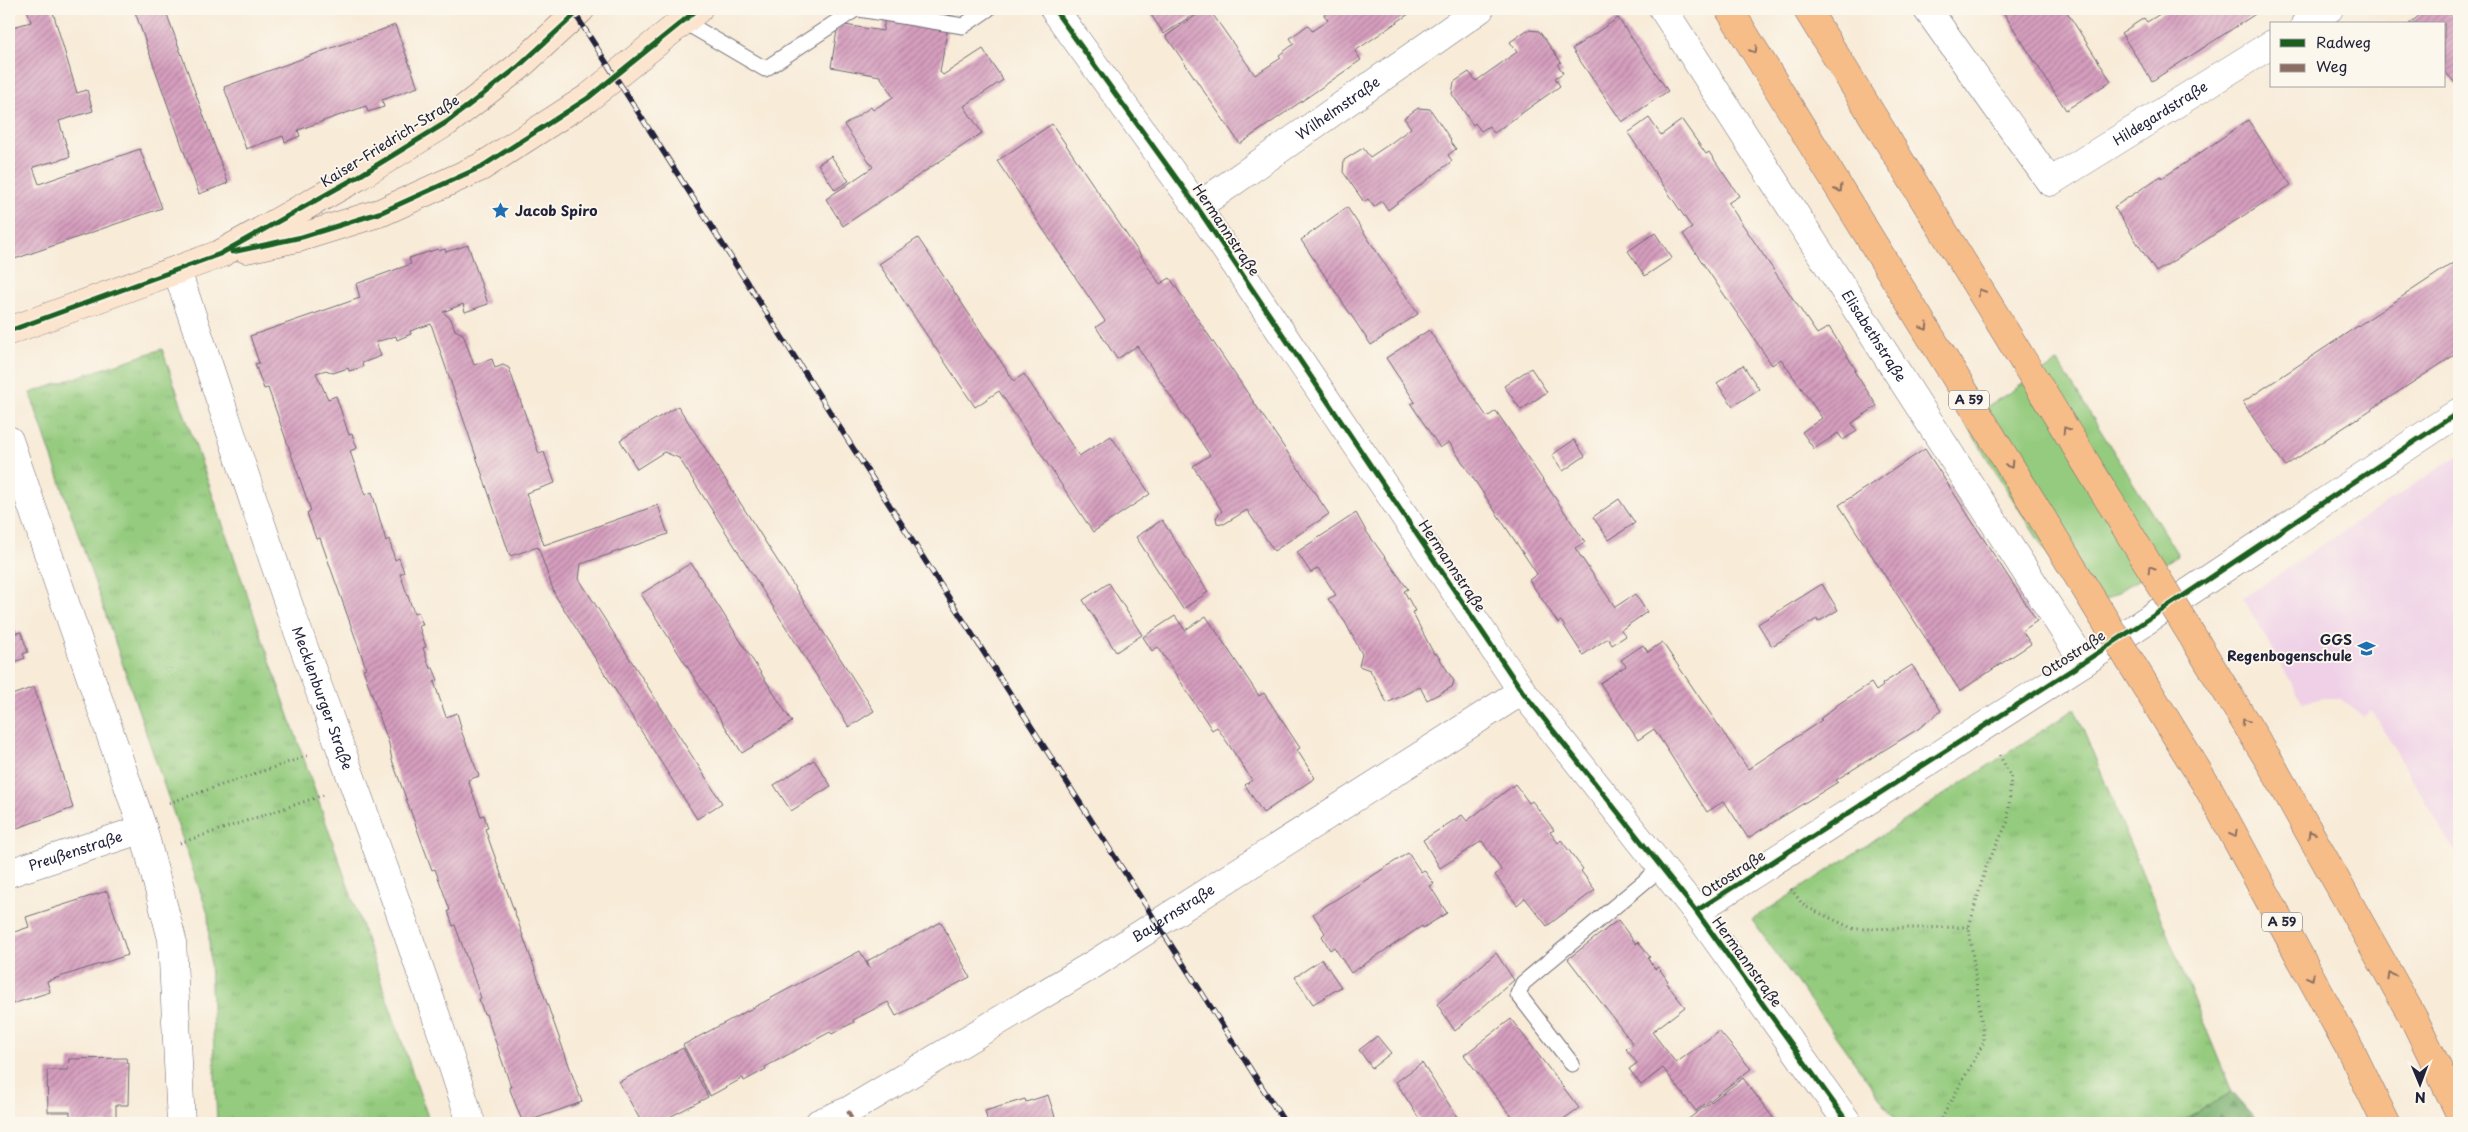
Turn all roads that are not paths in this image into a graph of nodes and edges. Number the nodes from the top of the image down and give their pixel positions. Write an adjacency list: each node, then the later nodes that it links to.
1 (581, 9): 15 (main road, Kaiser-Friedrich-Straße)
2 (858, 9): 3 (lane); 11 (lane)
3 (988, 9)
4 (1054, 9): 14 (street, Hermannstraße)
5 (1480, 9): 14 (street, Wilhelmstraße)
6 (1663, 9): 20 (street, Elisabethstraße)
7 (1729, 9): 27 (highway, A 59, one-way to 27, bridge)
8 (1807, 9): 26 (highway, one-way to 8, bridge)
9 (1927, 9): 13 (street, Hildegardstraße)
10 (2329, 9): 12 (street)
11 (690, 15): 15 (main road, Kaiser-Friedrich-Straße)
12 (2308, 22)
13 (2270, 45)
14 (1197, 207): 21 (street, Hermannstraße)
15 (220, 254): 16 (main road, Kaiser-Friedrich-Straße)
16 (177, 271): 17 (main road, Kaiser-Friedrich-Straße); 32 (street, Mecklenburger Straße)
17 (9, 331)
18 (2459, 412): 20 (street, Ottostraße)
19 (9, 440): 22 (street)
20 (2084, 662): 25 (street, Ottostraße)
21 (1522, 691): 23 (street, Hermannstraße); 33 (street, Bayernstraße)
22 (143, 832): 24 (street, Preußenstraße); 31 (street)
23 (1662, 867): 25 (street, Hermannstraße); 28 (lane)
24 (9, 874)
25 (1696, 911): 34 (street, Hermannstraße)
26 (2414, 1019): 29 (highway); 30 (highway)
27 (2352, 1053): 35 (highway); 36 (highway, A 59)
28 (1572, 1064)
29 (2459, 1086)
30 (2459, 1112)
31 (181, 1123)
32 (472, 1123)
33 (819, 1123)
34 (1848, 1123)
35 (2374, 1123)
36 (2386, 1123)

